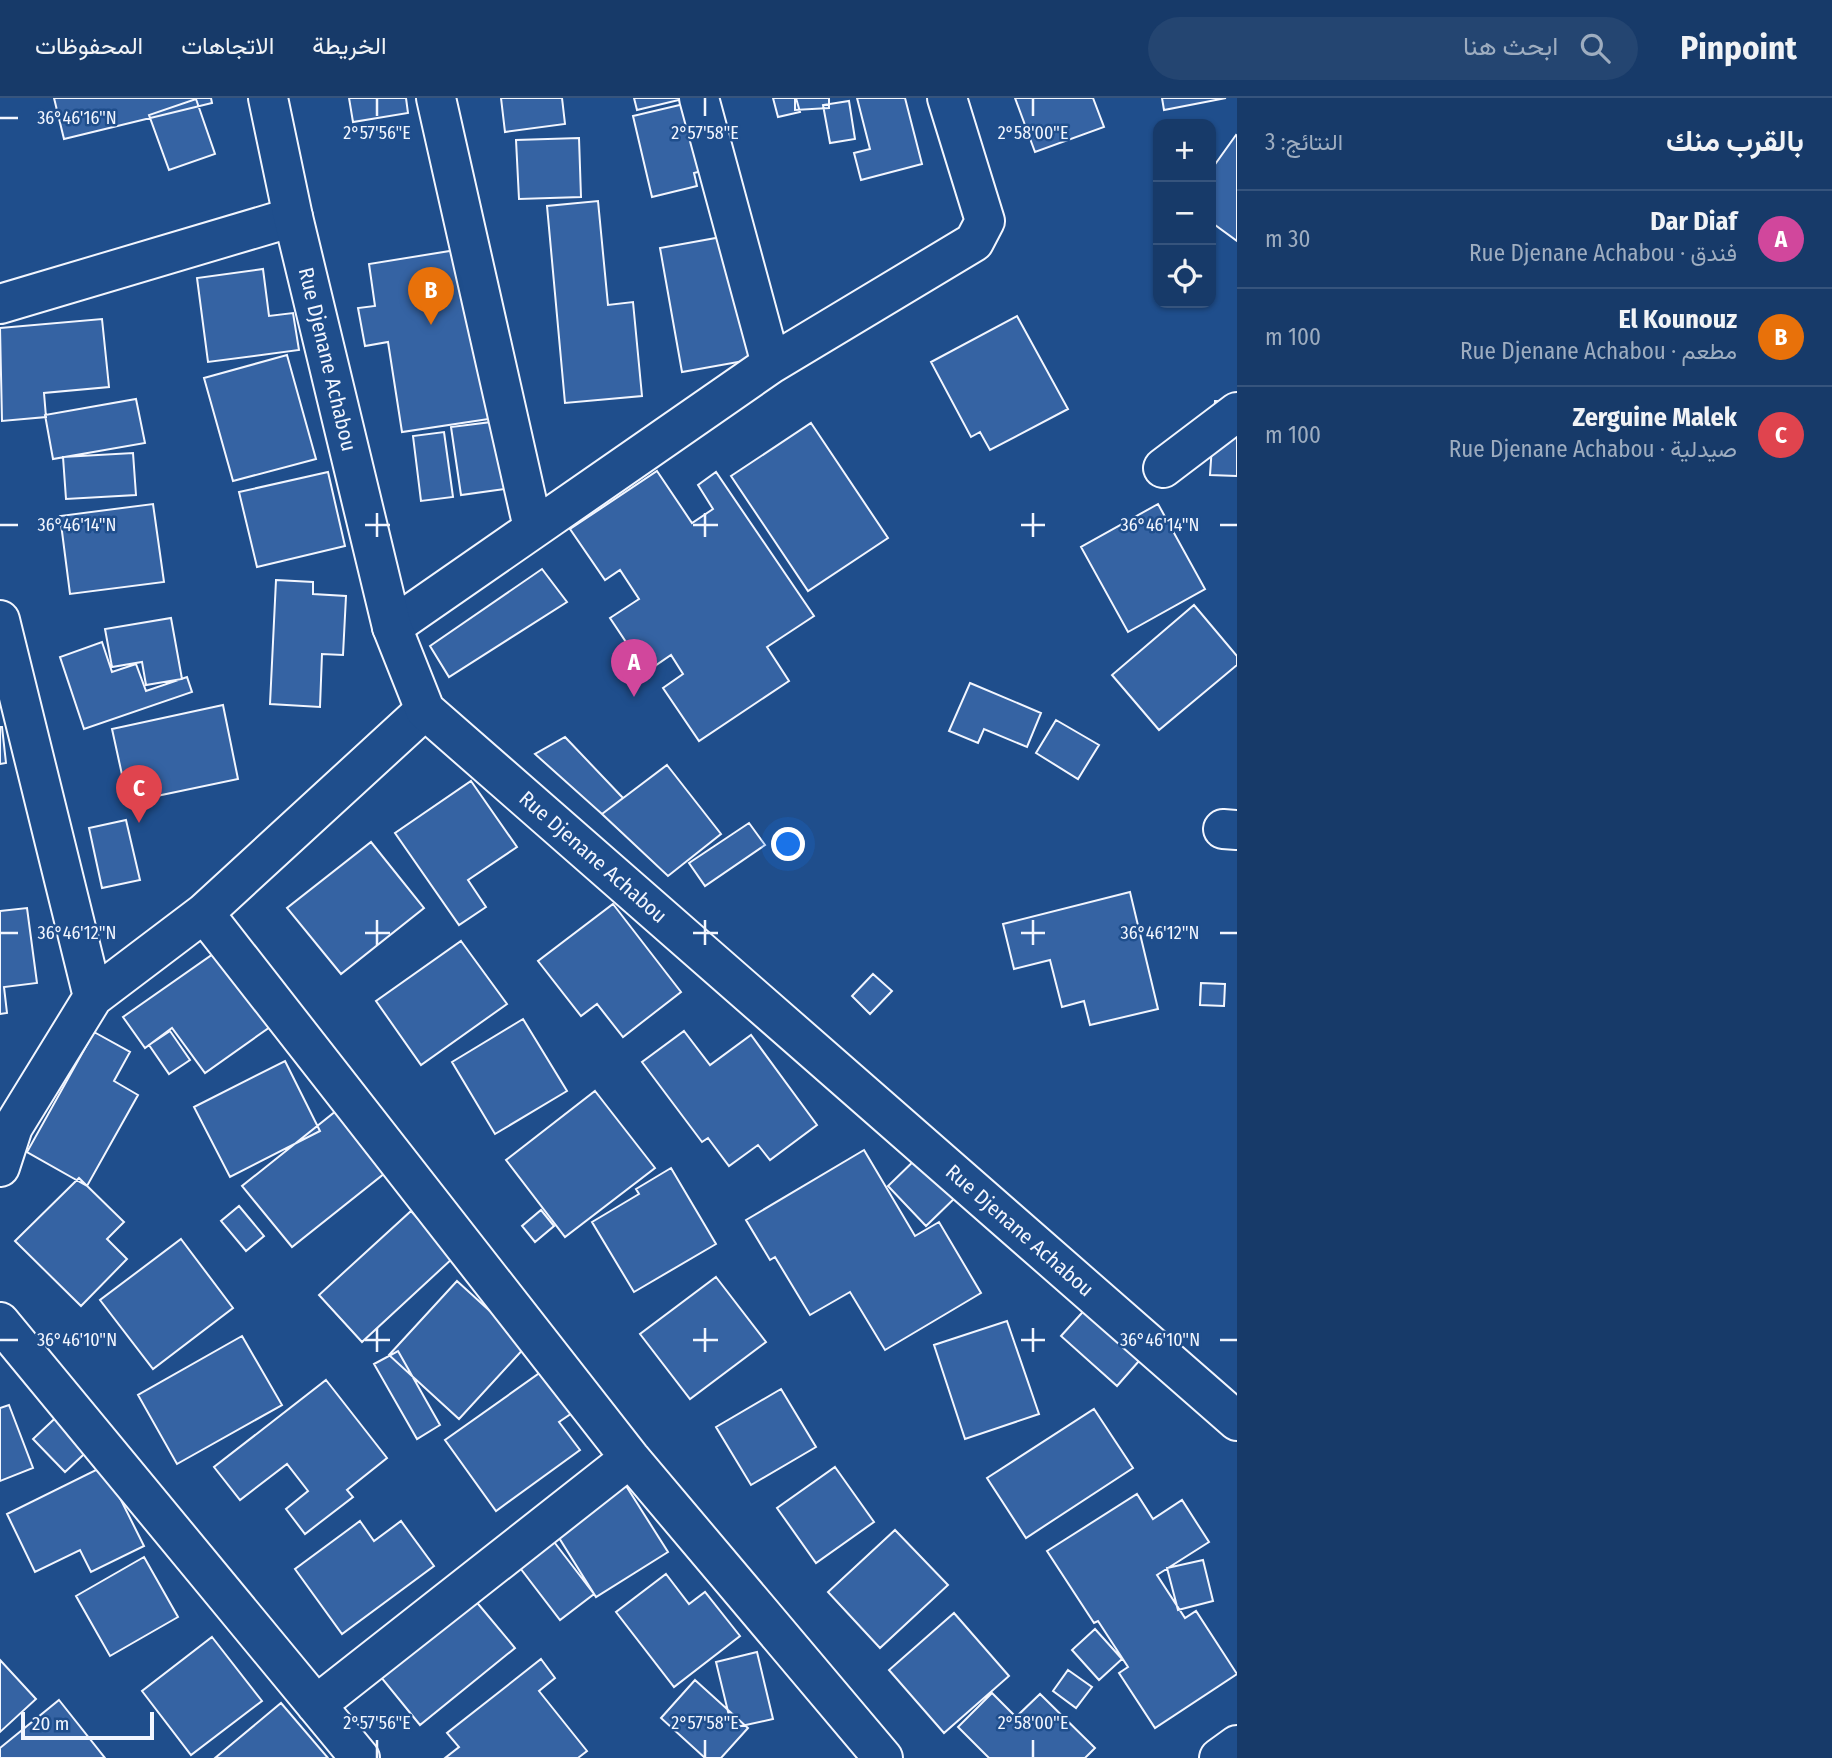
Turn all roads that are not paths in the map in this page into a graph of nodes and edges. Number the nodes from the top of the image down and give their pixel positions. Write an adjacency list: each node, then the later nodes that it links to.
1 (268, 98): 5 (street, Rue Djenane Achabou)
2 (436, 98): 10 (street)
3 (699, 98): 7 (street)
4 (947, 98): 7 (street)
5 (293, 217): 6 (street); 12 (street, Rue Djenane Achabou)
6 (0, 304)
7 (771, 364): 10 (street)
8 (1237, 412): 9 (street)
9 (1163, 467)
10 (534, 528): 12 (street)
11 (0, 620): 15 (street)
12 (393, 627): 13 (street, Rue Djenane Achabou)
13 (425, 710): 14 (street); 18 (street, Rue Djenane Achabou)
14 (204, 913): 15 (street); 19 (street)
15 (93, 997): 16 (street)
16 (0, 1167)
17 (0, 1322): 20 (street)
18 (1237, 1421)
19 (630, 1458): 20 (street); 23 (street)
20 (316, 1705): 22 (street)
21 (1237, 1745): 24 (street)
22 (360, 1758)
23 (883, 1758)
24 (1220, 1758)

